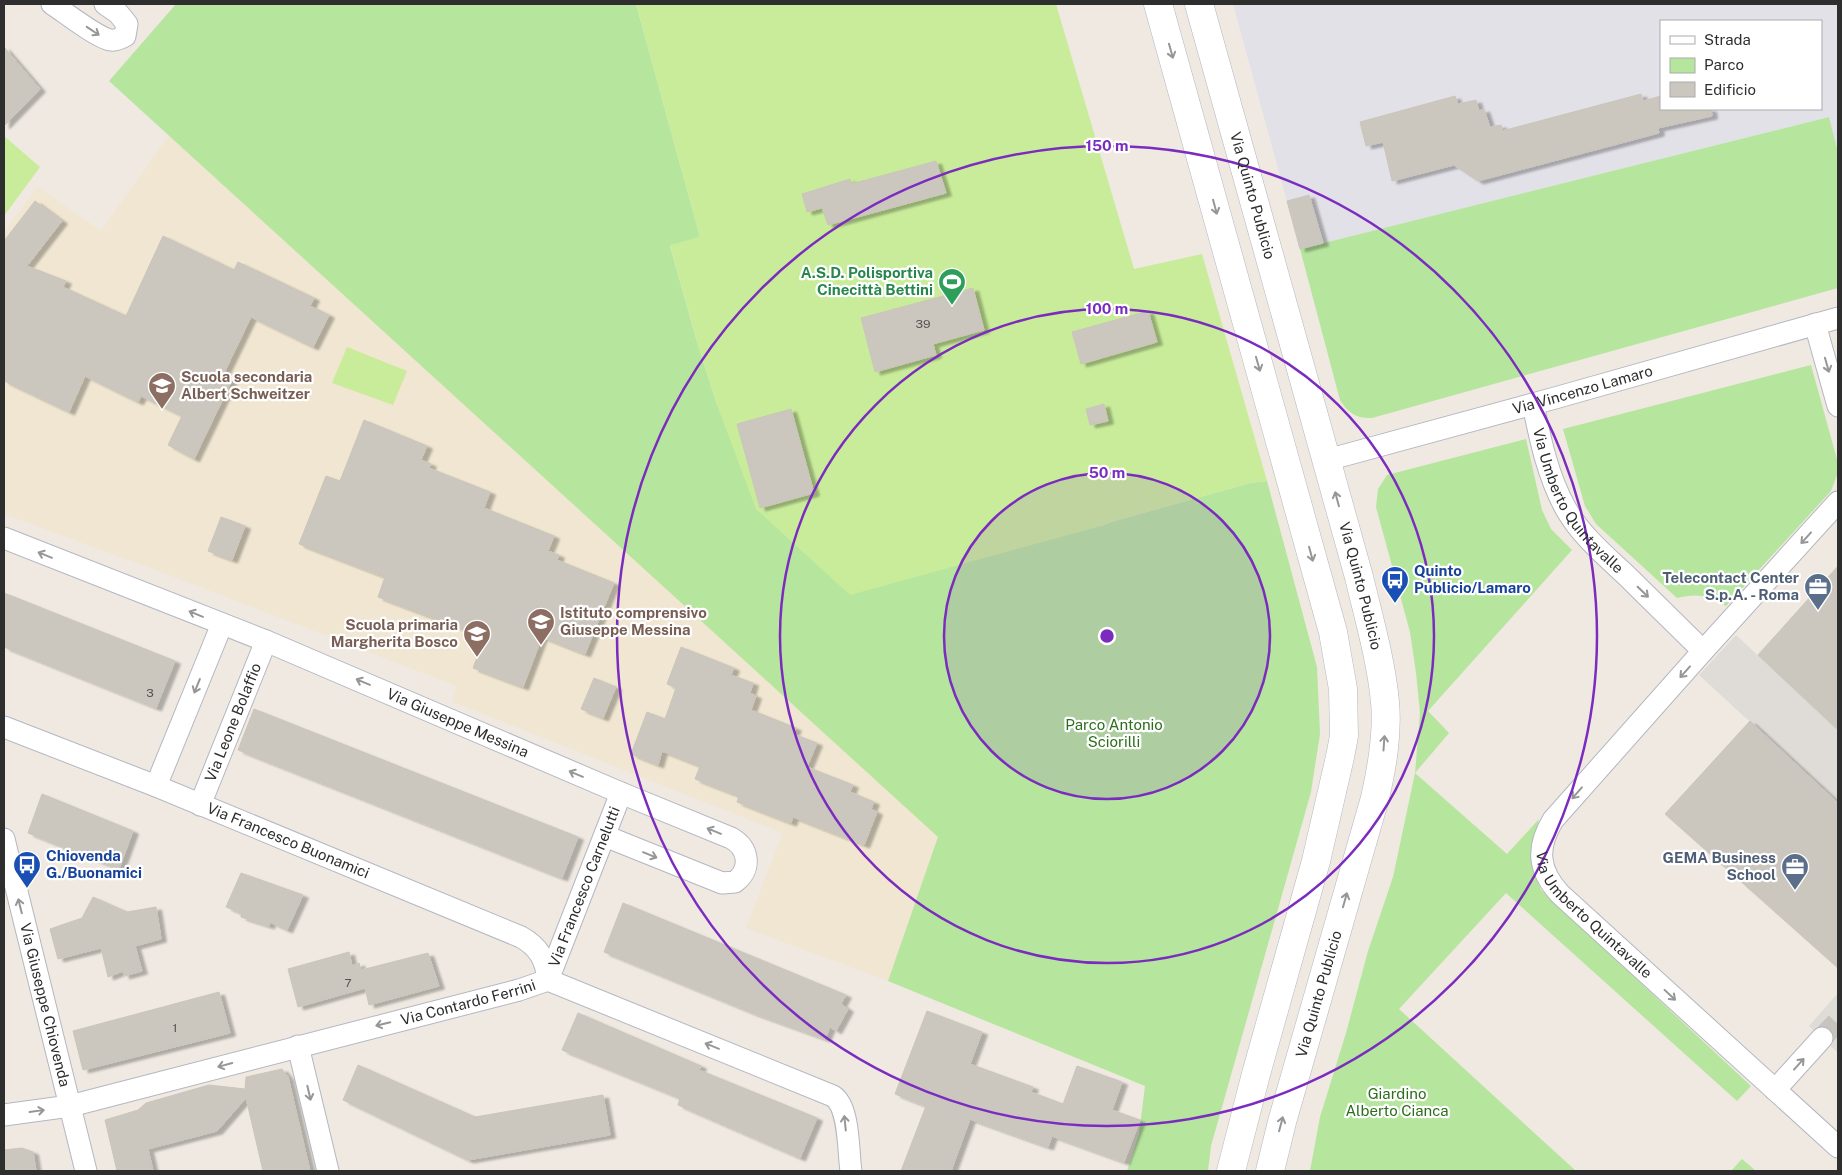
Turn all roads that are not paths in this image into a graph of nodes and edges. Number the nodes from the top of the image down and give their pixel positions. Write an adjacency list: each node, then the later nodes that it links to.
1 (52, 4): 2 (street, one-way to 2)
2 (105, 4)
3 (1158, 4): 9 (street, one-way to 9)
4 (1199, 4): 10 (street, Via Quinto Publicio)
5 (1838, 318): 6 (street, Via Vincenzo Lamaro)
6 (1815, 324): 7 (street, Via Vincenzo Lamaro); 8 (street, one-way to 8)
7 (1533, 404): 10 (street, Via Vincenzo Lamaro); 15 (street, Via Umberto Quintavalle, one-way to 15)
8 (1838, 406)
9 (1282, 449): 10 (street); 32 (street, one-way to 32)
10 (1326, 460): 33 (street, Via Quinto Publicio, one-way to 10)
11 (1838, 502): 15 (street, Via Umberto Quintavalle, one-way to 15)
12 (4, 538): 13 (street, Via Giuseppe Messina, one-way to 12)
13 (222, 624): 14 (street, Via Giuseppe Messina); 17 (street, one-way to 17)
14 (266, 641): 18 (street, Via Giuseppe Messina, one-way to 14); 19 (street, Via Leone Bolaffio)
15 (1703, 651): 25 (street, Via Umberto Quintavalle, one-way to 25)
16 (4, 727): 17 (street, Via Francesco Buonamici)
17 (156, 786): 19 (street, Via Francesco Buonamici)
18 (621, 793): 20 (street, Via Francesco Carnelutti); 20 (street, Via Giuseppe Messina, one-way to 18)
19 (200, 805): 22 (street, Via Francesco Buonamici)
20 (605, 836): 22 (street, Via Francesco Carnelutti)
21 (4, 839): 26 (street, Via Giuseppe Chiovenda, one-way to 21)
22 (548, 980): 24 (street, Via Contardo Ferrini, one-way to 24); 31 (street, Via Contardo Ferrini, one-way to 22)
23 (1822, 1038): 25 (street, one-way to 23)
24 (298, 1046): 26 (street, Via Contardo Ferrini, one-way to 26); 30 (street, one-way to 30)
25 (1776, 1090): 28 (street, Via Umberto Quintavalle)
26 (70, 1106): 27 (street, Via Contardo Ferrini, one-way to 26); 29 (street, Via Giuseppe Chiovenda)
27 (4, 1115)
28 (1838, 1147)
29 (86, 1171)
30 (328, 1171)
31 (850, 1171)
32 (1231, 1171)
33 (1270, 1171)

